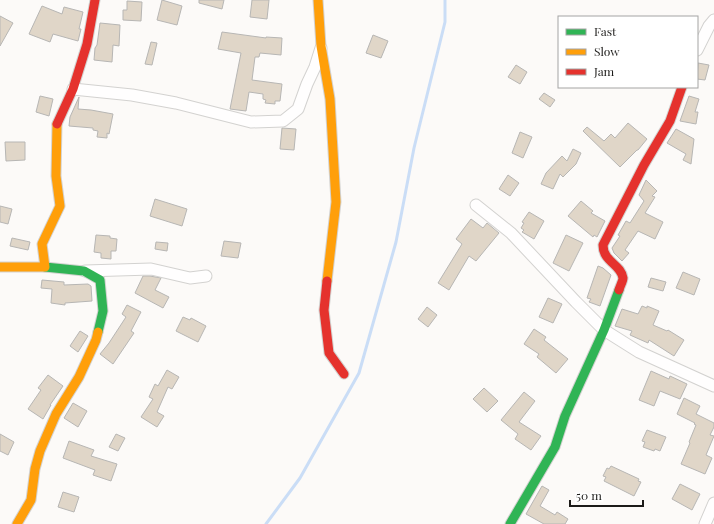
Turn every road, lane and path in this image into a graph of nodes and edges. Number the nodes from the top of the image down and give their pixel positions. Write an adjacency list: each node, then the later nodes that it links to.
1 (95, 0): 7 (street)
2 (318, 0): 4 (street)
3 (714, 20): 5 (street)
4 (321, 46): 7 (street); 14 (street)
5 (698, 48)
6 (682, 88): 13 (street)
7 (73, 89): 10 (street)
8 (476, 205): 13 (street)
9 (0, 267): 10 (street)
10 (45, 267): 11 (street)
11 (84, 271): 12 (street); 17 (street)
12 (206, 276)
13 (604, 330): 15 (street); 18 (street)
14 (344, 374)
15 (714, 386)
16 (714, 503): 19 (street)
17 (17, 524)
18 (510, 524)
19 (705, 524)

